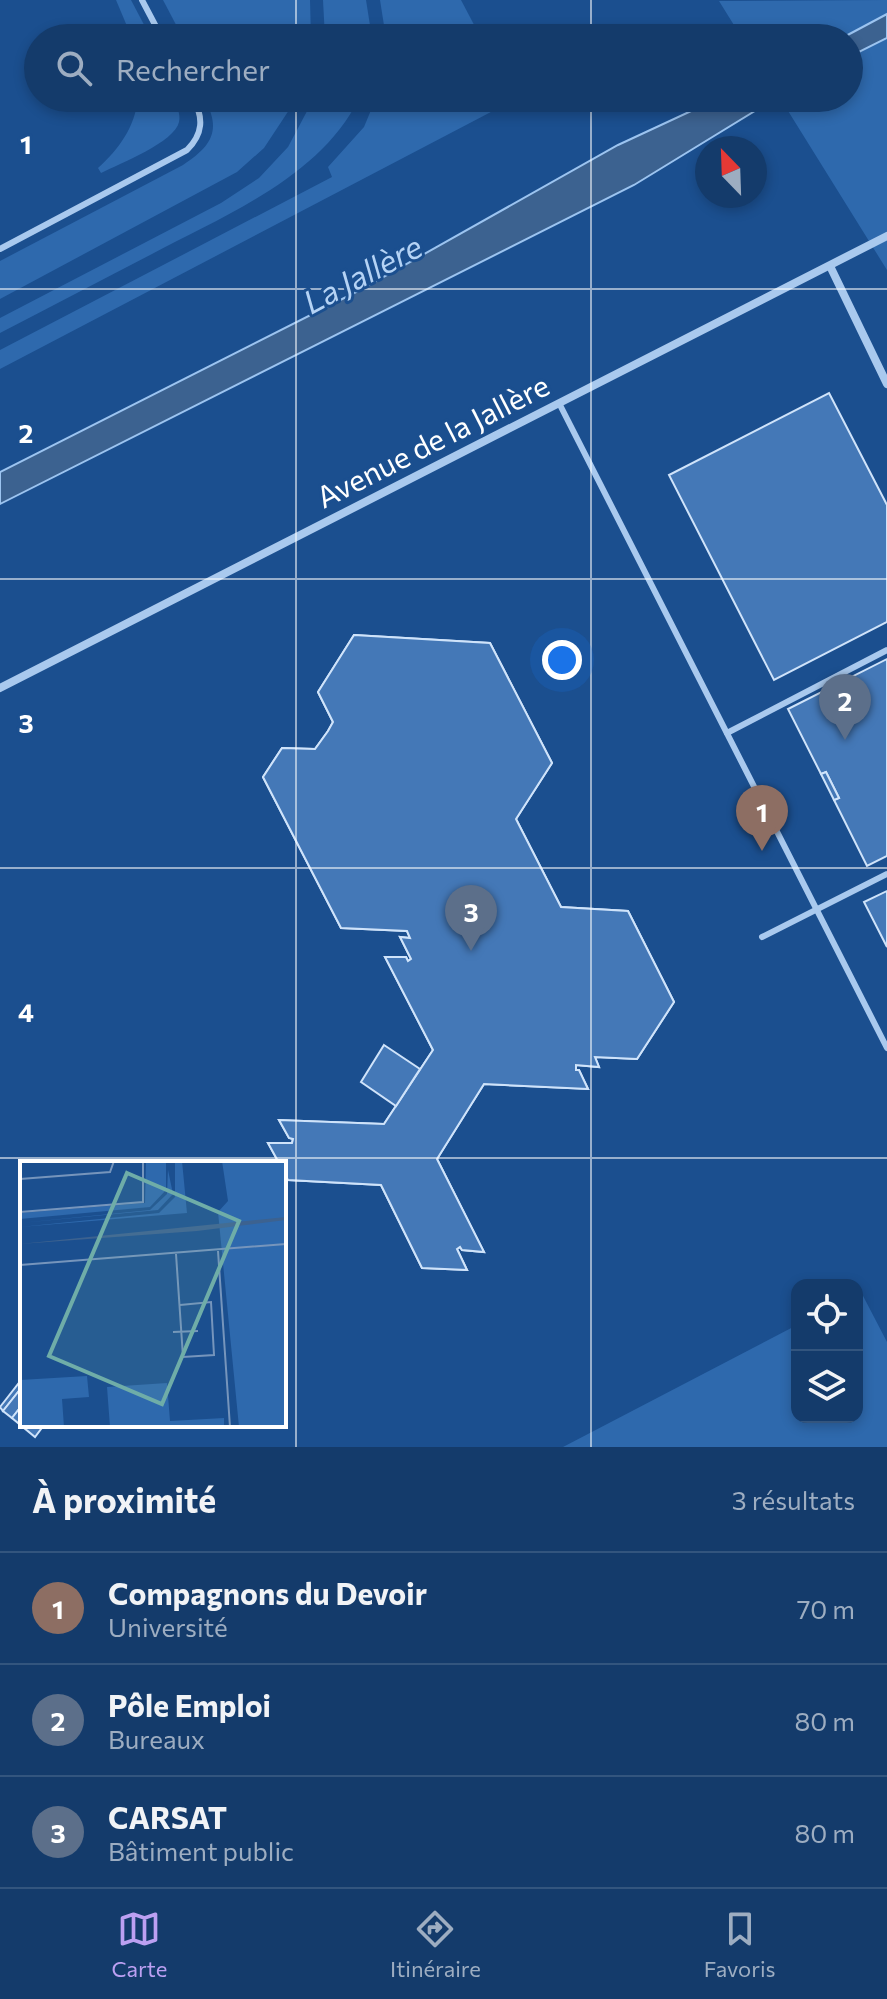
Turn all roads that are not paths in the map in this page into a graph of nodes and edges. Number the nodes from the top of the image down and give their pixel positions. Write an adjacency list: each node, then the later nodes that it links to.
1 (142, 0): 2 (lane)
2 (155, 24)
3 (200, 112): 5 (lane)
4 (887, 236): 6 (street, Avenue de la Jallère)
5 (0, 249)
6 (830, 266): 7 (street); 8 (street, Avenue de la Jallère)
7 (887, 384)
8 (559, 403): 10 (street, Avenue de la Jallère); 11 (lane)
9 (887, 650): 11 (lane)
10 (0, 688)
11 (727, 733): 13 (lane)
12 (887, 874): 13 (lane)
13 (817, 910): 14 (lane); 15 (lane)
14 (762, 937)
15 (887, 1048)

